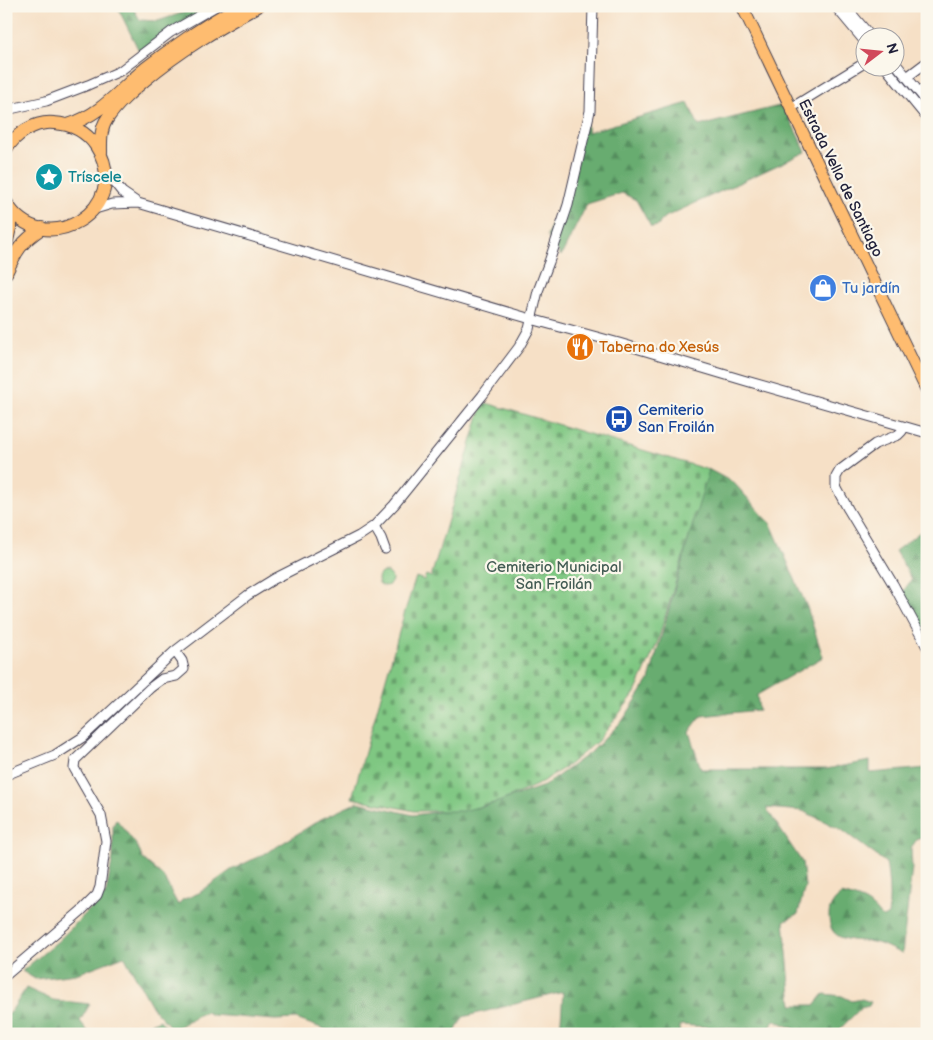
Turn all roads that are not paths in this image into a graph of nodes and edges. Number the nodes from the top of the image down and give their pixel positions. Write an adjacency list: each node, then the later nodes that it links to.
1 (216, 6): 17 (street)
2 (239, 6): 19 (highway)
3 (258, 6): 21 (highway)
4 (593, 6): 29 (street)
5 (742, 6): 16 (main road, Estrada Vella de Santiago)
6 (836, 6): 9 (street)
7 (845, 6): 8 (street)
8 (864, 28)
9 (856, 30)
10 (927, 62): 12 (street)
11 (856, 68): 16 (street)
12 (907, 77): 14 (street); 15 (street)
13 (894, 78): 14 (street)
14 (898, 83): 18 (street)
15 (927, 102)
16 (791, 108): 30 (main road, Estrada Vella de Santiago)
17 (6, 110)
18 (927, 118)
19 (68, 125): 20 (highway); 21 (highway)
20 (7, 147)
21 (101, 153): 22 (highway)
22 (106, 172): 23 (street); 25 (highway)
23 (138, 203): 25 (street); 29 (street)
24 (8, 205): 26 (highway); 27 (highway)
25 (95, 209): 26 (highway)
26 (42, 228): 28 (highway)
27 (6, 245)
28 (6, 273)
29 (531, 319): 31 (street); 33 (street)
30 (927, 390)
31 (904, 427): 32 (street); 35 (street)
32 (927, 433)
33 (374, 526): 34 (street); 36 (street)
34 (385, 550)
35 (927, 647)
36 (175, 651): 37 (street); 38 (street)
37 (6, 775)
38 (6, 975)

